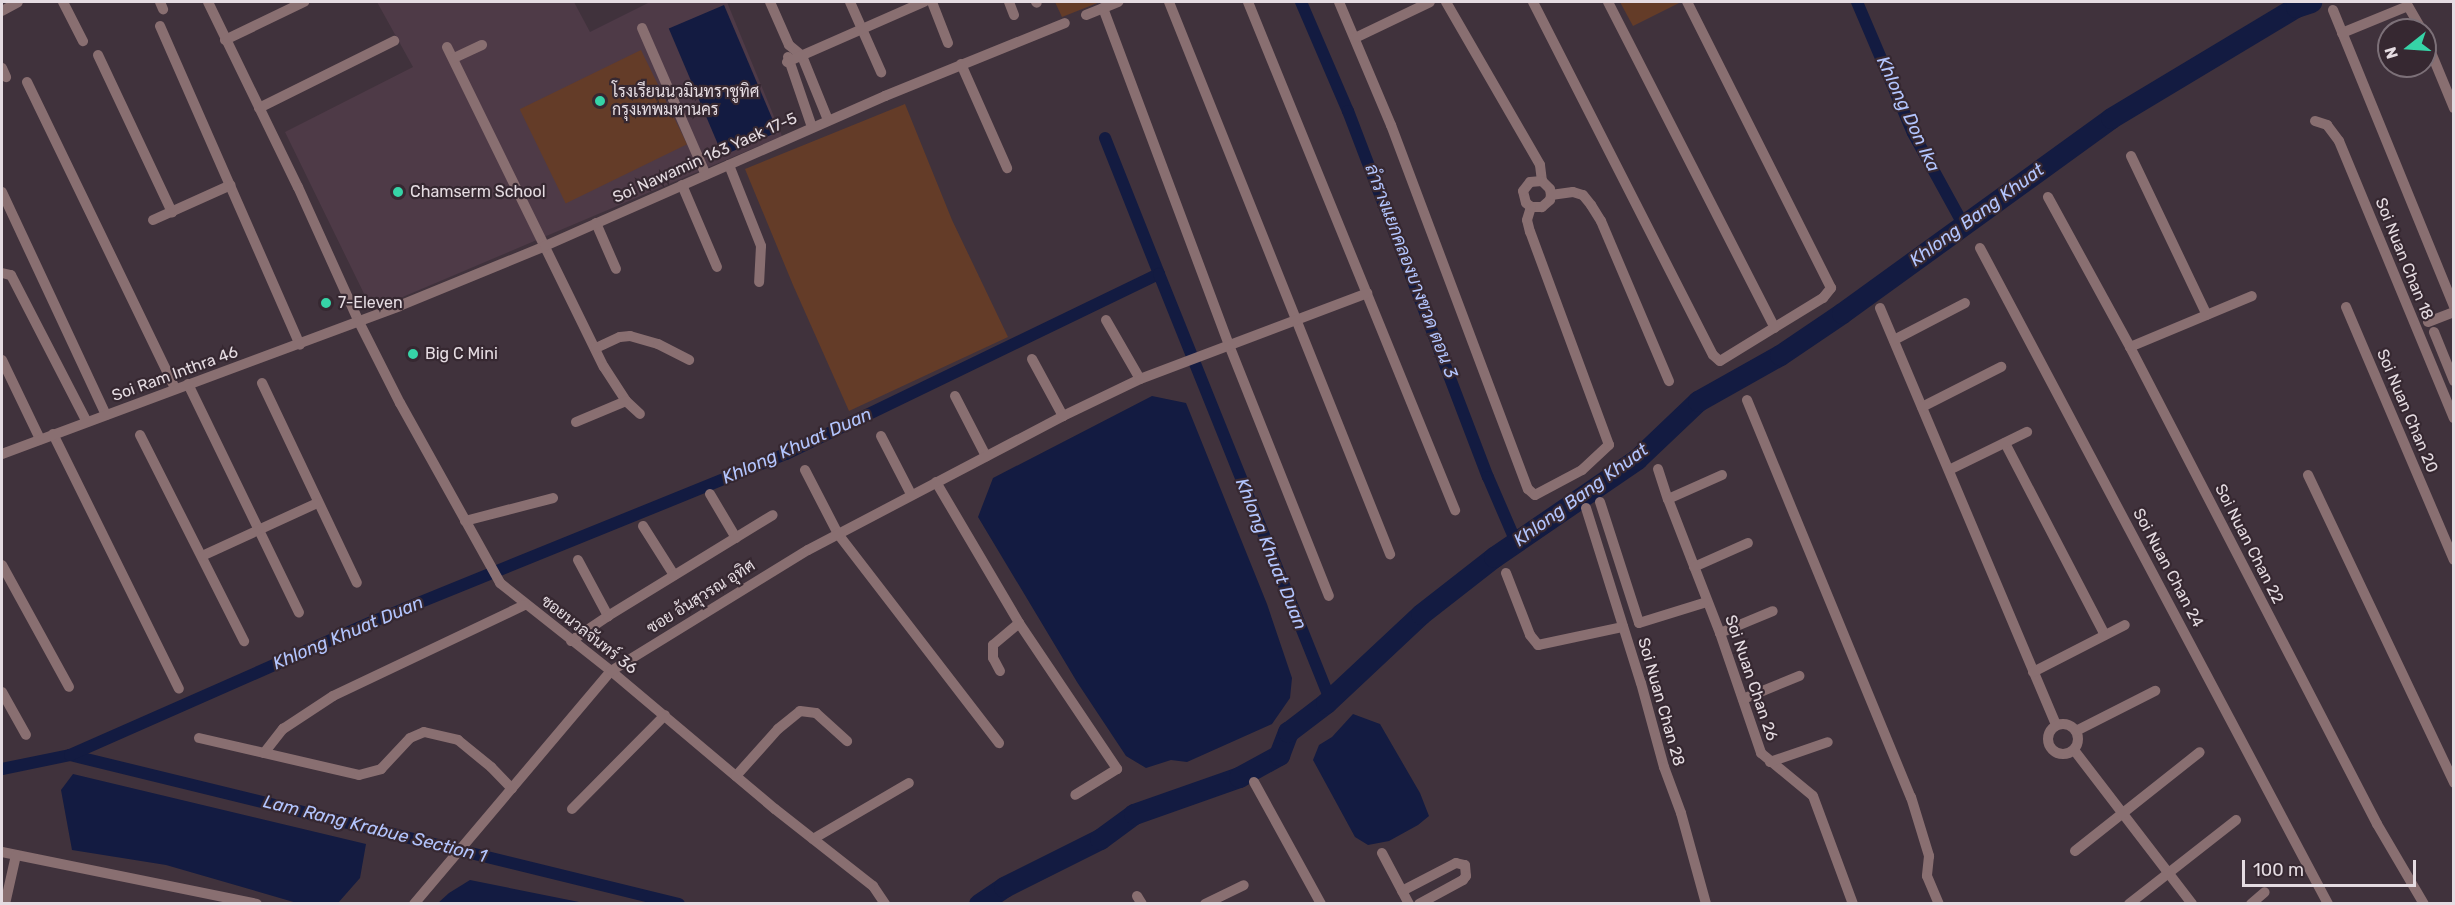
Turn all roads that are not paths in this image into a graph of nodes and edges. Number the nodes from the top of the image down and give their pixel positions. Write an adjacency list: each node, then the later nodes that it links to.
1 (18, 2): 21 (street)
2 (63, 2): 34 (street)
3 (208, 2): 33 (street, ซอยนวลจันทร์ 36)
4 (304, 2): 33 (street)
5 (770, 2): 38 (street)
6 (850, 2): 30 (street)
7 (924, 2): 30 (street)
8 (932, 2): 36 (street)
9 (1009, 2): 22 (street)
10 (1119, 2): 19 (street)
11 (1169, 2): 81 (street)
12 (1248, 2): 73 (street)
13 (1339, 2): 32 (street)
14 (1430, 2): 32 (street)
15 (1446, 2): 57 (street)
16 (1533, 2): 84 (street)
17 (1608, 2): 84 (street)
18 (1687, 2): 84 (street)
19 (1103, 8): 23 (street); 87 (street)
20 (2333, 10): 31 (street)
21 (2, 11)
22 (1014, 15)
23 (1086, 15)
24 (2379, 18): 25 (street)
25 (2415, 18)
26 (2377, 19): 31 (street)
27 (1065, 23): 44 (street, Soi Nawamin 163 Yaek 17-5)
28 (160, 26): 58 (street)
29 (642, 28): 56 (street)
30 (862, 30): 41 (street); 46 (street)
31 (2342, 33): 77 (street)
32 (1355, 38): 63 (street)
33 (225, 40): 48 (street, ซอยนวลจันทร์ 36)
34 (83, 41)
35 (394, 41): 48 (street)
36 (948, 43)
37 (482, 45): 42 (street)
38 (789, 45): 41 (street); 43 (street)
39 (447, 47): 42 (street)
40 (98, 55): 64 (street)
41 (802, 56): 43 (street); 50 (street)
42 (454, 58): 67 (street)
43 (787, 62): 52 (street)
44 (961, 64): 50 (street, Soi Nawamin 163 Yaek 17-5); 55 (street)
45 (2437, 67): 49 (street)
46 (881, 72)
47 (27, 82): 99 (street)
48 (259, 108): 83 (street, ซอยนวลจันทร์ 36)
49 (2454, 108)
50 (828, 120): 52 (street, Soi Nawamin 163 Yaek 17-5)
51 (2315, 121): 107 (street, Soi Nuan Chan 18)
52 (812, 127): 54 (street, Soi Nawamin 163 Yaek 17-5)
53 (2131, 156): 80 (street)
54 (729, 165): 56 (street, Soi Nawamin 163 Yaek 17-5); 72 (street)
55 (1007, 168)
56 (706, 175): 59 (street, Soi Nawamin 163 Yaek 17-5)
57 (1542, 181): 61 (street); 63 (street)
58 (231, 185): 64 (street); 86 (street)
59 (682, 185): 66 (street, Soi Nawamin 163 Yaek 17-5); 69 (street)
60 (2, 192): 105 (street)
61 (1551, 195): 63 (street); 95 (street)
62 (2048, 197): 88 (street, Soi Nuan Chan 22)
63 (1531, 207)
64 (172, 212): 65 (street)
65 (153, 220)
66 (596, 223): 67 (street, Soi Nawamin 163 Yaek 17-5); 70 (street)
67 (545, 246): 83 (street, Soi Nawamin 163 Yaek 17-5); 89 (street)
68 (1980, 248): 214 (street, Soi Nuan Chan 24)
69 (717, 267)
70 (616, 269)
71 (2, 273): 108 (street)
72 (759, 282)
73 (1367, 293): 81 (street, ซอย อ้นสุวรณ อุทิศ); 131 (street)
74 (2252, 296): 80 (street)
75 (1965, 303): 85 (street)
76 (2346, 307): 142 (street, Soi Nuan Chan 20)
77 (2454, 307)
78 (1880, 308): 85 (street)
79 (2454, 312): 96 (street)
80 (2206, 315): 88 (street)
81 (1297, 319): 87 (street, ซอย อ้นสุวรณ อุทิศ); 139 (street)
82 (1107, 320): 94 (street)
83 (359, 322): 86 (street, Soi Ram Inthra 46); 133 (street, ซอยนวลจันทร์ 36)
84 (1775, 328)
85 (1894, 340): 103 (street)
86 (300, 345): 98 (street, Soi Ram Inthra 46)
87 (1229, 345): 94 (street, ซอย อ้นสุวรณ อุทิศ); 148 (street)
88 (2130, 347): 215 (street, Soi Nuan Chan 22)
89 (596, 348): 92 (street); 102 (street)
90 (1032, 359): 106 (street)
91 (2, 360): 114 (street)
92 (689, 360)
93 (2001, 367): 103 (street)
94 (1140, 379): 106 (street, ซอย อ้นสุวรณ อุทิศ)
95 (1669, 381)
96 (2454, 381)
97 (262, 383): 128 (street)
98 (188, 384): 99 (street, Soi Ram Inthra 46); 135 (street)
99 (175, 388): 105 (street, Soi Ram Inthra 46)
100 (955, 396): 117 (street)
101 (1747, 399): 210 (street)
102 (626, 401): 104 (street); 109 (street)
103 (1923, 407): 120 (street)
104 (640, 414)
105 (106, 416): 108 (street, Soi Ram Inthra 46)
106 (1063, 416): 117 (street, ซอย อ้นสุวรณ อุทิศ)
107 (2454, 418)
108 (87, 422): 111 (street, Soi Ram Inthra 46)
109 (576, 422)
110 (2027, 432): 115 (street)
111 (53, 434): 114 (street, Soi Ram Inthra 46); 166 (street)
112 (140, 435): 140 (street)
113 (881, 436): 125 (street)
114 (40, 439): 116 (street, Soi Ram Inthra 46)
115 (2005, 443): 120 (street); 158 (street)
116 (2, 454)
117 (986, 456): 123 (street, ซอย อ้นสุวรณ อุทิศ)
118 (1658, 469): 127 (street, Soi Nuan Chan 26)
119 (805, 470): 136 (street)
120 (1949, 470): 163 (street)
121 (1722, 475): 127 (street)
122 (2308, 475): 185 (street)
123 (936, 482): 125 (street, ซอย อ้นสุวรณ อุทิศ); 154 (street)
124 (710, 494): 137 (street)
125 (911, 494): 136 (street, ซอย อ้นสุวรณ อุทิศ)
126 (553, 498): 133 (street)
127 (1668, 499): 144 (street, Soi Nuan Chan 26)
128 (317, 502): 135 (street); 147 (street)
129 (1600, 502): 149 (street)
130 (1586, 508): 156 (street, Soi Nuan Chan 28)
131 (1455, 510)
132 (772, 515): 137 (street)
133 (465, 521): 150 (street, ซอยนวลจันทร์ 36)
134 (643, 526): 146 (street)
135 (260, 530): 140 (street); 152 (street)
136 (838, 534): 161 (street, ซอย อ้นสุวรณ อุทิศ); 177 (street)
137 (736, 538): 146 (street)
138 (1748, 543): 144 (street)
139 (1390, 554)
140 (202, 556): 159 (street)
141 (578, 560): 153 (street)
142 (2454, 560)
143 (2, 566): 165 (street)
144 (1694, 567): 149 (street, Soi Nuan Chan 26)
145 (1506, 573): 156 (street)
146 (674, 575): 153 (street)
147 (357, 583)
148 (1329, 596)
149 (1707, 602): 157 (street, Soi Nuan Chan 26)
150 (525, 605): 160 (street, ซอยนวลจันทร์ 36); 180 (street)
151 (1773, 611): 157 (street)
152 (299, 613)
153 (608, 616): 160 (street)
154 (1019, 623): 162 (street); 187 (street)
155 (2125, 625): 158 (street)
156 (1623, 627): 208 (street, Soi Nuan Chan 28)
157 (1720, 633): 169 (street, Soi Nuan Chan 26)
158 (2105, 635): 163 (street)
159 (244, 641)
160 (572, 641): 161 (street, ซอยนวลจันทร์ 36)
161 (611, 671): 170 (street, ซอยนวลจันทร์ 36); 186 (street, ซอย อ้นสุวรณ อุทิศ)
162 (1000, 671)
163 (2033, 672): 171 (street)
164 (1799, 676): 169 (street)
165 (69, 687)
166 (179, 689)
167 (2155, 691): 172 (street)
168 (2, 692): 173 (street)
169 (1743, 699): 181 (street, Soi Nuan Chan 26)
170 (665, 715): 182 (street, ซอยนวลจันทร์ 36); 188 (street)
171 (2056, 725): 172 (street); 178 (street)
172 (2076, 731): 178 (street)
173 (26, 735)
174 (199, 738): 180 (street)
175 (847, 741): 182 (street)
176 (1828, 742): 181 (street)
177 (999, 743)
178 (2074, 750): 189 (street)
179 (2200, 752): 189 (street)
180 (264, 753): 186 (street)
181 (1770, 762): 209 (street, Soi Nuan Chan 26)
182 (736, 776): 191 (street, ซอยนวลจันทร์ 36)
183 (1254, 782): 205 (street)
184 (909, 783): 191 (street)
185 (2454, 783)
186 (512, 789): 202 (street, ซอย อ้นสุวรณ อุทิศ)
187 (1075, 795)
188 (572, 809)
189 (2122, 812): 192 (street); 196 (street)
190 (2236, 820): 196 (street)
191 (813, 839): 203 (street, ซอยนวลจันทร์ 36)
192 (2075, 851)
193 (2, 852): 195 (street)
194 (1382, 853): 198 (street)
195 (16, 855): 200 (street); 201 (street)
196 (2166, 873): 211 (street); 212 (street)
197 (1244, 885): 204 (street)
198 (1402, 891): 206 (street); 207 (street)
199 (2265, 892): 213 (street)
200 (5, 903)
201 (257, 903)
202 (414, 903)
203 (885, 903)
204 (1205, 903)
205 (1321, 903)
206 (1409, 903)
207 (1419, 903)
208 (1706, 903)
209 (1853, 903)
210 (1939, 903)
211 (2129, 903)
212 (2192, 903)
213 (2251, 903)
214 (2328, 903)
215 (2424, 903)

